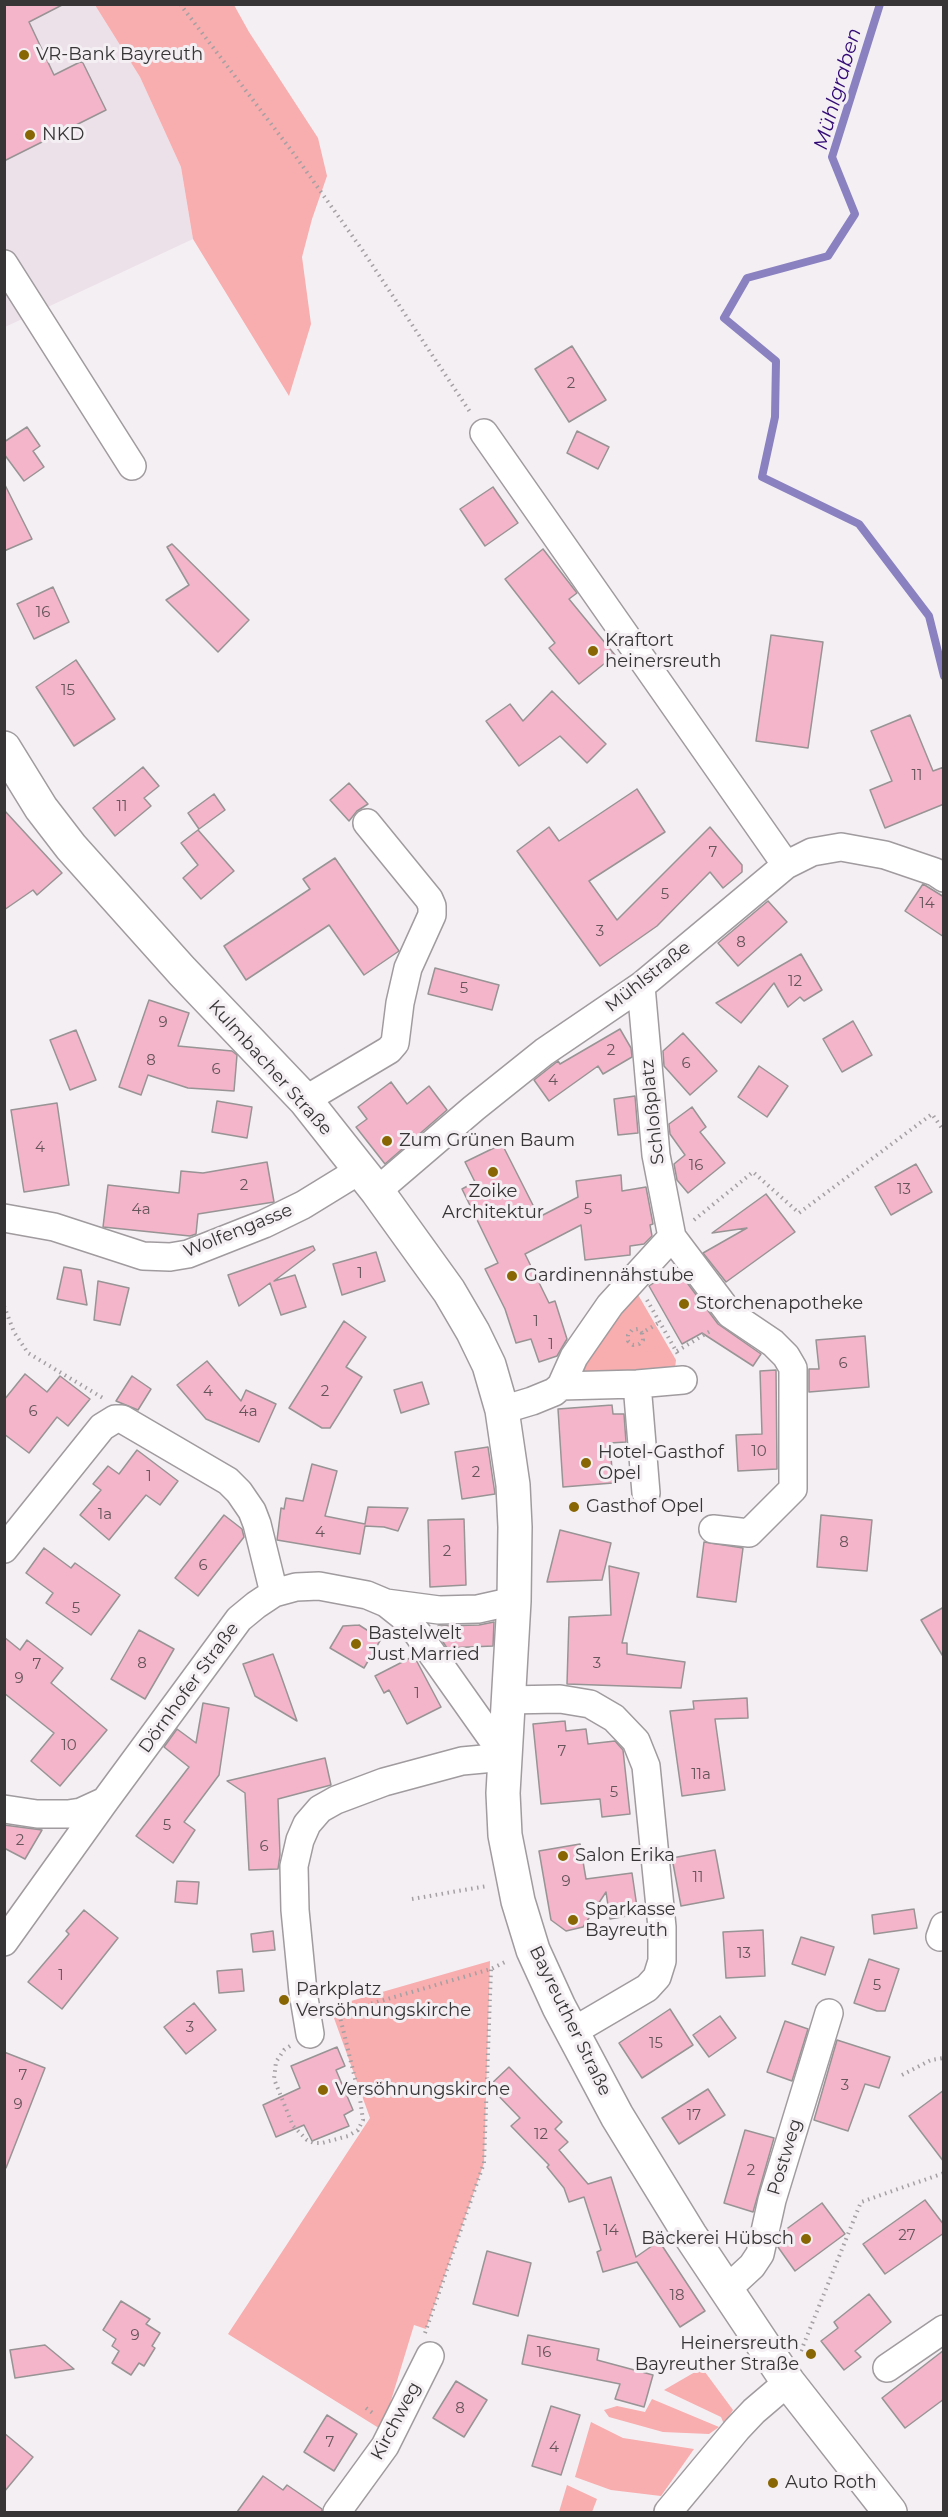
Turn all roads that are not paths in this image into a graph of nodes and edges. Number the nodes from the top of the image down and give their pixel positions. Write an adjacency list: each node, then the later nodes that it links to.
1 (4, 264): 3 (street)
2 (484, 433): 6 (street)
3 (132, 466)
4 (4, 748): 9 (main road, Kulmbacher Straße)
5 (367, 823): 9 (street)
6 (786, 865): 7 (street, Mühlstraße); 8 (street, Mühlstraße)
7 (944, 878)
8 (641, 986): 10 (street, Mühlstraße); 12 (street, Schloßplatz)
9 (304, 1100): 10 (main road, Kulmbacher Straße)
10 (368, 1180): 11 (street, Wolfengasse); 16 (main road, Kulmbacher Straße)
11 (4, 1218)
12 (672, 1237): 15 (street); 18 (street, Schloßplatz)
13 (683, 1380): 14 (street)
14 (637, 1384): 15 (street); 17 (street)
15 (561, 1386): 16 (street)
16 (502, 1410): 21 (main road, Bayreuther Straße)
17 (646, 1493)
18 (713, 1529)
19 (4, 1549): 20 (street)
20 (274, 1593): 22 (street, Dörnhofer Straße); 25 (street, Dörnhofer Straße)
21 (514, 1601): 22 (street, Dörnhofer Straße); 23 (main road, Bayreuther Straße)
22 (387, 1603): 24 (street, Dörnhofer Straße)
23 (507, 1701): 24 (main road, Bayreuther Straße); 29 (street)
24 (505, 1757): 29 (main road, Bayreuther Straße); 30 (street)
25 (105, 1801): 26 (street); 27 (street, Dörnhofer Straße)
26 (4, 1809)
27 (4, 1942)
28 (830, 2013): 31 (street, Postweg)
29 (572, 2032): 31 (main road, Bayreuther Straße)
30 (310, 2034)
31 (726, 2290): 35 (main road, Bayreuther Straße)
32 (944, 2329): 34 (street)
33 (430, 2356): 36 (street, Kirchweg)
34 (887, 2368)
35 (788, 2382): 37 (street); 38 (main road, Bayreuther Straße)
36 (337, 2512)
37 (668, 2512)
38 (890, 2512)

